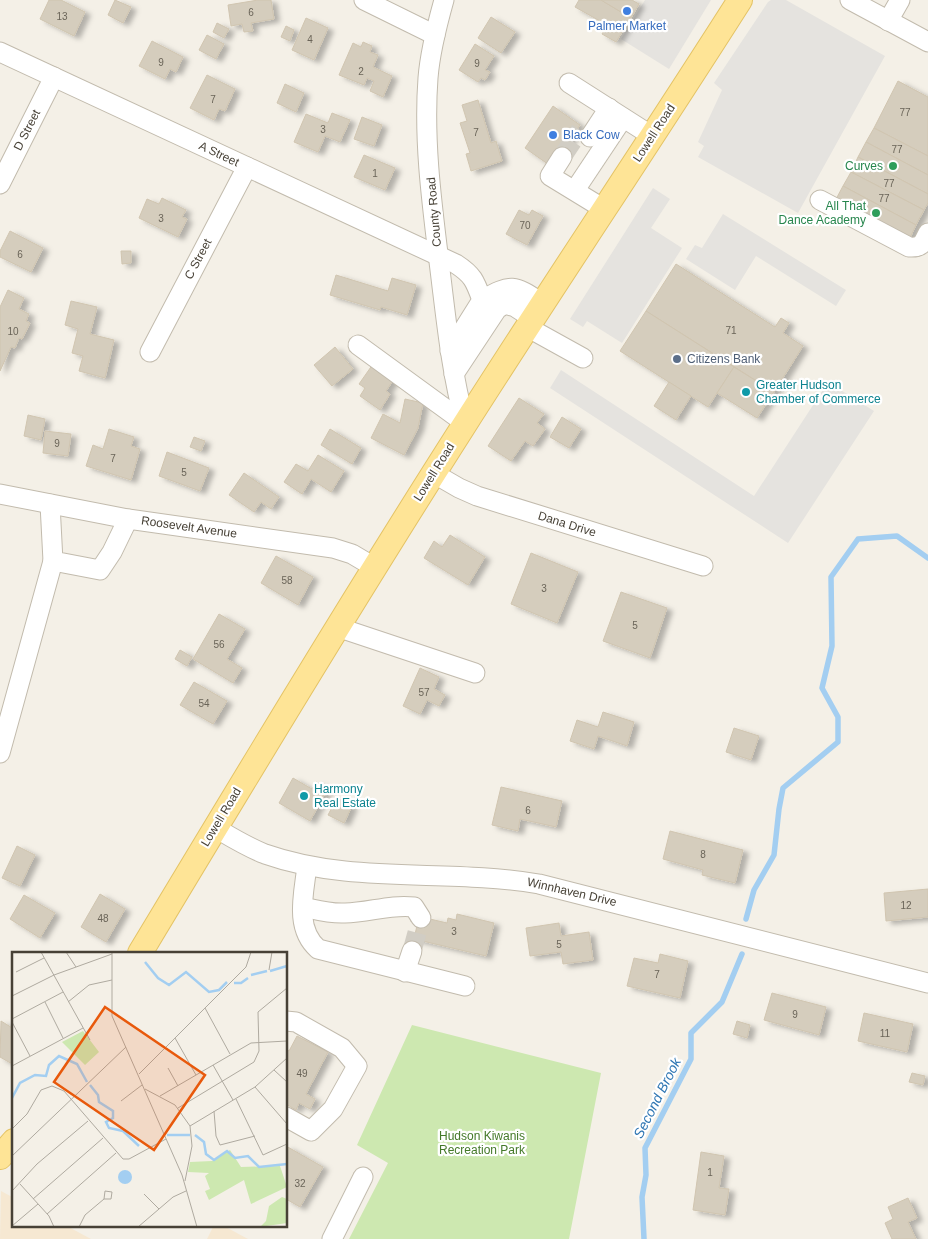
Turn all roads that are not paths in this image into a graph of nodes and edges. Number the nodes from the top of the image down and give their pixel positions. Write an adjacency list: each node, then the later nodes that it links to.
1 (364, 0): 7 (street)
2 (444, 0): 7 (street, County Road)
3 (740, 0): 14 (main road, Lowell Road)
4 (850, 0): 6 (street)
5 (900, 0): 6 (street)
6 (888, 21): 8 (street)
7 (435, 35): 22 (street, County Road)
8 (928, 42)
9 (0, 52): 10 (street, A Street)
10 (54, 77): 16 (street, A Street); 17 (street, D Street)
11 (569, 83): 12 (street)
12 (610, 109): 13 (street); 14 (street); 18 (street)
13 (585, 133)
14 (652, 136): 20 (main road, Lowell Road)
15 (567, 161): 18 (street)
16 (247, 167): 22 (street, A Street); 27 (street, C Street)
17 (0, 184)
18 (568, 186): 20 (street)
19 (820, 200): 21 (street)
20 (604, 209): 24 (main road, Lowell Road)
21 (928, 232)
22 (438, 256): 23 (street, A Street); 26 (street, County Road)
23 (482, 300): 24 (street); 26 (street)
24 (534, 316): 28 (street); 29 (street); 30 (main road, Lowell Road)
25 (358, 345): 30 (street)
26 (450, 351): 29 (street, County Road)
27 (150, 352)
28 (583, 358)
29 (454, 374): 30 (street, County Road)
30 (465, 423): 31 (main road, Lowell Road)
31 (434, 473): 36 (street, Dana Drive); 37 (main road, Lowell Road)
32 (0, 494): 33 (street, Roosevelt Avenue)
33 (50, 504): 34 (street, Roosevelt Avenue); 35 (street)
34 (128, 519): 35 (street); 37 (street, Roosevelt Avenue)
35 (53, 561): 40 (street)
36 (703, 566)
37 (374, 567): 38 (main road, Lowell Road)
38 (337, 627): 39 (street); 41 (main road, Lowell Road)
39 (475, 673)
40 (0, 753)
41 (214, 827): 42 (street, Winnhaven Drive); 46 (main road, Lowell Road)
42 (307, 866): 43 (street); 48 (street, Winnhaven Drive)
43 (303, 907): 44 (street); 47 (street)
44 (421, 918)
45 (412, 951): 47 (street)
46 (141, 952)
47 (404, 972): 49 (street)
48 (928, 983)
49 (465, 986)
50 (288, 1021): 51 (street)
51 (288, 1118)
52 (12, 1143): 53 (main road)
53 (0, 1157)
54 (363, 1177): 55 (street)
55 (332, 1239)

